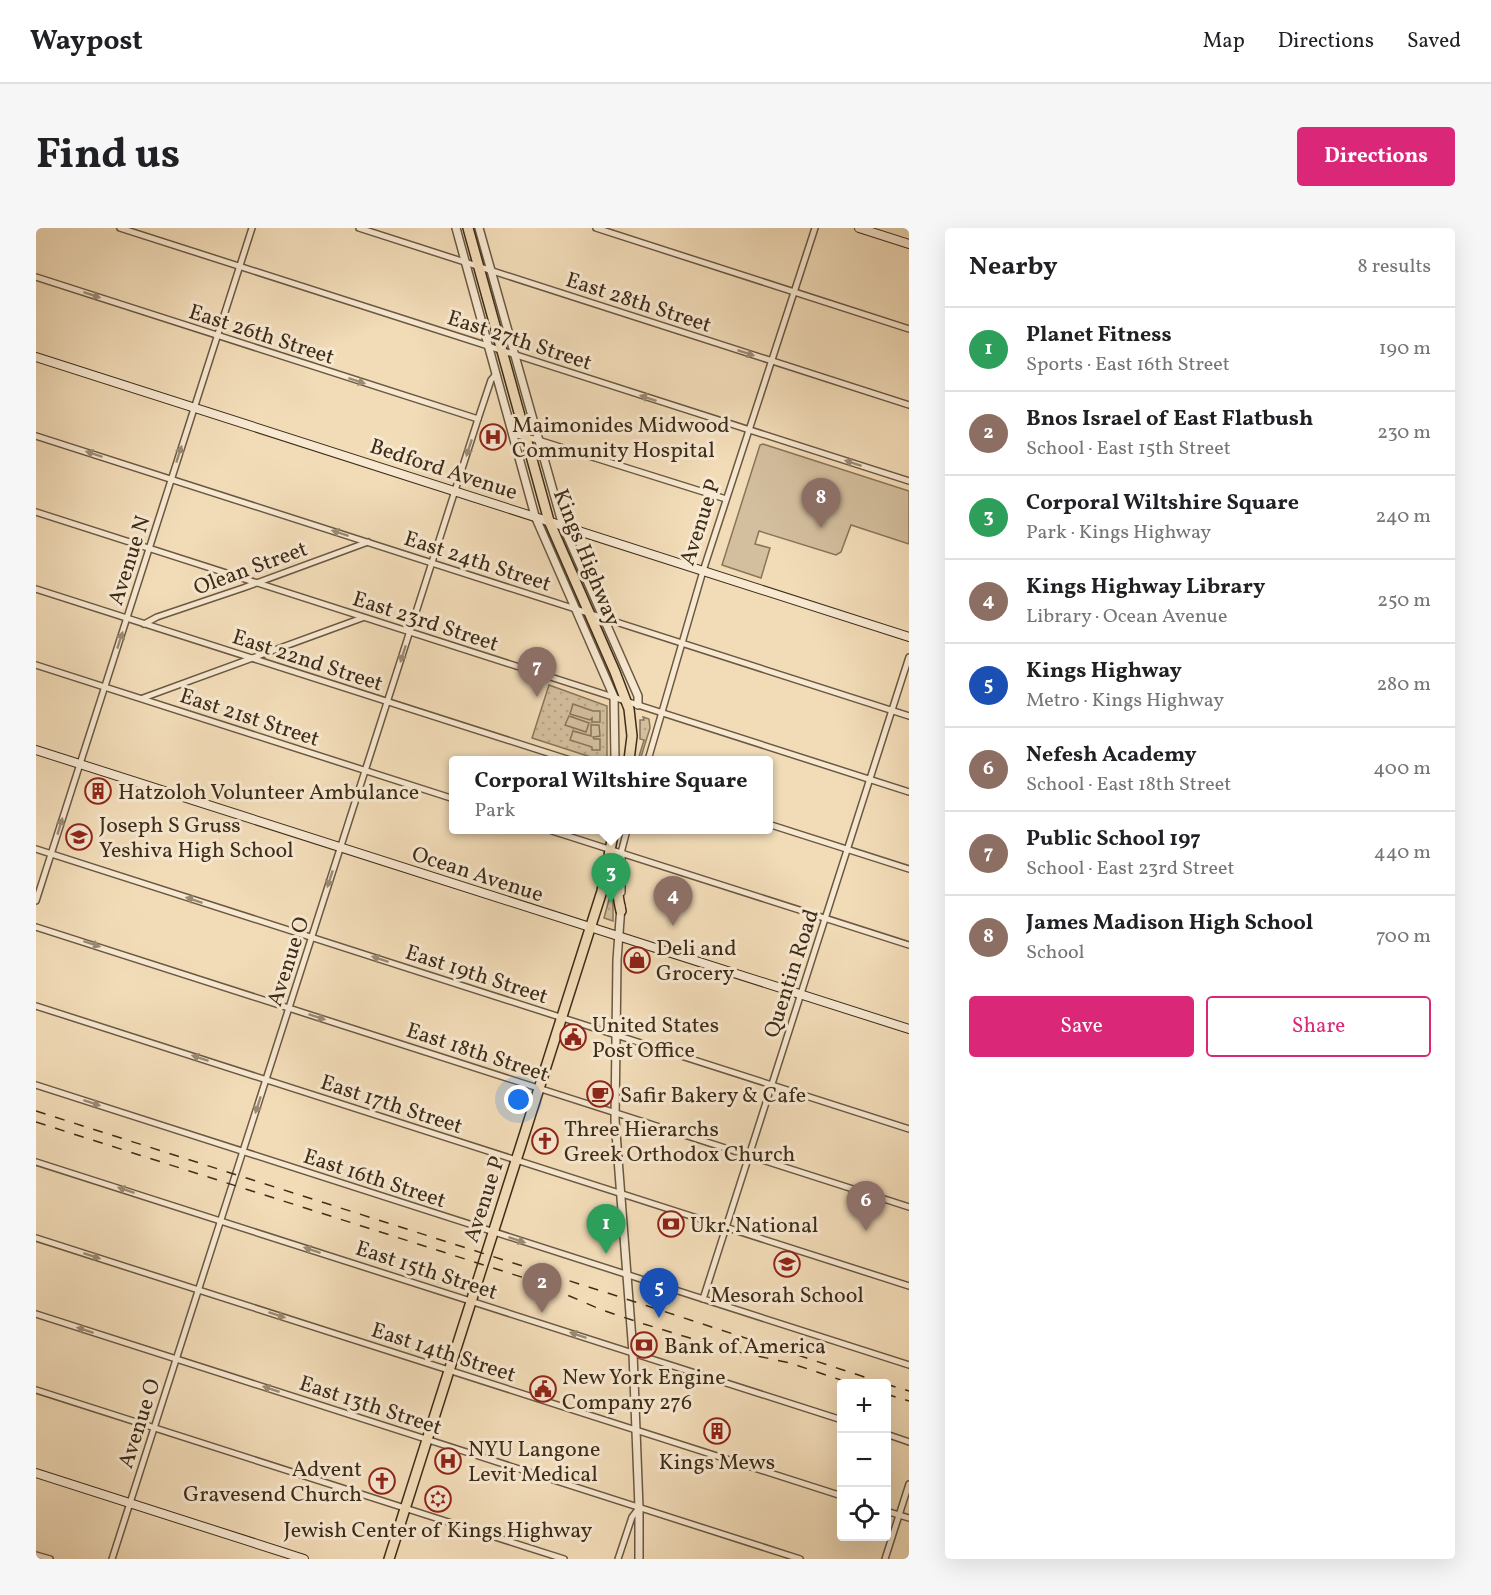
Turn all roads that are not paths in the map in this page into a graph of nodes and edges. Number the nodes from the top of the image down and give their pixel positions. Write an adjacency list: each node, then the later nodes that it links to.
1 (120, 228): 12 (street, East 27th Street)
2 (252, 228): 12 (street, Avenue N)
3 (359, 228): 11 (street, East 28th Street)
4 (456, 228): 11 (street, Kings Highway)
5 (468, 228): 13 (main road, Kings Highway)
6 (478, 228): 14 (street, Kings Highway)
7 (596, 228): 16 (street)
8 (814, 228): 16 (street, Avenue P)
9 (860, 228): 10 (main road)
10 (909, 244)
11 (466, 262): 13 (street, East 28th Street); 19 (street, Kings Highway)
12 (240, 266): 18 (street, Avenue N); 19 (street, East 27th Street)
13 (478, 266): 14 (street, East 28th Street); 20 (main road, Kings Highway)
14 (491, 271): 21 (street, Kings Highway); 23 (street, East 28th Street, one-way to 23)
15 (36, 278): 18 (street, East 26th Street, one-way to 18)
16 (794, 291): 17 (street); 23 (street, Avenue P)
17 (909, 328)
18 (218, 336): 26 (street, Avenue N); 27 (street, East 26th Street, one-way to 27)
19 (489, 346): 20 (street, East 27th Street); 24 (street, Kings Highway)
20 (501, 351): 21 (street, East 27th Street); 31 (main road, Kings Highway)
21 (515, 355): 28 (street, East 27th Street, one-way to 21); 32 (street, Kings Highway)
22 (36, 357): 26 (main road, Bedford Avenue)
23 (771, 360): 25 (street, East 28th Street); 28 (street, Avenue P)
24 (496, 374): 27 (street, Avenue O); 29 (street, Kings Highway)
25 (909, 405)
26 (194, 408): 33 (street, Avenue N, one-way to 26); 35 (main road, Bedford Avenue)
27 (478, 420): 35 (street, Avenue O, one-way to 35)
28 (749, 430): 34 (street, East 27th Street, one-way to 28); 36 (street, Avenue P)
29 (512, 434): 31 (street); 38 (street, Kings Highway)
30 (36, 436): 33 (street, East 24th Street, one-way to 30)
31 (525, 437): 32 (street); 39 (main road, Kings Highway)
32 (538, 440): 36 (street); 40 (street, Kings Highway)
33 (171, 479): 41 (street, East 24th Street, one-way to 33); 42 (street, Avenue N)
34 (909, 481)
35 (455, 491): 38 (main road, Bedford Avenue); 43 (street, Avenue O)
36 (726, 499): 44 (street, Avenue P)
37 (36, 512): 42 (street, East 23rd Street)
38 (535, 516): 39 (main road, Bedford Avenue); 47 (street, Kings Highway)
39 (549, 521): 40 (main road, Bedford Avenue); 48 (main road, Kings Highway)
40 (563, 526): 44 (main road, Bedford Avenue); 51 (street, Kings Highway)
41 (368, 542): 43 (street, East 24th Street); 45 (street, Olean Street)
42 (149, 549): 45 (street, East 23rd Street); 49 (street, Avenue N)
43 (432, 563): 47 (street, East 24th Street); 53 (street, Avenue O)
44 (703, 570): 54 (main road, Bedford Avenue); 55 (street, Avenue P)
45 (256, 584): 50 (street, East 23rd Street); 52 (street, Olean Street)
46 (36, 589): 49 (street, East 22nd Street)
47 (575, 609): 48 (street, East 24th Street); 60 (street, Kings Highway)
48 (589, 614): 51 (street, East 24th Street); 63 (main road, Kings Highway)
49 (127, 618): 52 (street, East 22nd Street); 59 (street, Avenue N, one-way to 49)
50 (364, 618): 53 (street, East 23rd Street); 57 (street)
51 (604, 618): 55 (street, East 24th Street); 64 (street, Kings Highway)
52 (144, 624): 57 (street, East 22nd Street)
53 (409, 632): 60 (street, East 23rd Street); 62 (street, Avenue O, one-way to 62)
54 (909, 637)
55 (682, 643): 65 (street, East 24th Street); 66 (street, Avenue P)
56 (909, 657): 65 (street, Quentin Road)
57 (252, 658): 61 (street); 62 (street, East 22nd Street)
58 (36, 665): 59 (street, East 21st Street)
59 (105, 687): 61 (street, East 21st Street); 73 (street, Avenue N)
60 (614, 697): 63 (street, East 23rd Street); 70 (street, Kings Highway)
61 (141, 699): 74 (street, East 21st Street)
62 (387, 701): 69 (street, East 22nd Street); 74 (street, Avenue O)
63 (626, 701): 64 (street, East 23rd Street); 71 (main road, Kings Highway)
64 (638, 705): 66 (street, East 23rd Street)
65 (892, 710): 67 (street, East 24th Street); 75 (street, Quentin Road)
66 (662, 713): 72 (street, Avenue P); 75 (street, East 23rd Street)
67 (909, 716)
68 (36, 750): 73 (main road, Ocean Avenue)
69 (558, 756)
70 (615, 756)
71 (630, 756)
72 (649, 756)
73 (79, 764): 82 (main road, Ocean Avenue); 87 (street, Avenue N, one-way to 73)
74 (365, 770): 77 (street, East 21st Street); 82 (street, Avenue O)
75 (870, 780): 76 (street, East 23rd Street); 85 (street, Quentin Road)
76 (909, 792)
77 (449, 798)
78 (773, 826): 85 (street)
79 (562, 834): 84 (street)
80 (613, 834): 84 (main road)
81 (626, 834): 86 (street)
82 (340, 848): 93 (main road, Ocean Avenue); 94 (street, Avenue O, one-way to 94)
83 (36, 849): 87 (street, East 19th Street)
84 (610, 849): 86 (street); 90 (main road); 93 (main road, Avenue P)
85 (847, 849): 88 (street); 91 (street, Quentin Road)
86 (621, 853): 90 (street); 91 (street)
87 (51, 854): 89 (street, Avenue N); 94 (street, East 19th Street, one-way to 87)
88 (909, 868)
89 (36, 901)
90 (621, 911): 95 (street)
91 (825, 918): 96 (street); 97 (street, Quentin Road)
92 (36, 927): 99 (street, East 18th Street, one-way to 99)
93 (590, 928): 95 (main road, Ocean Avenue); 100 (main road, Avenue P)
94 (311, 937): 99 (street, Avenue O); 100 (street, East 19th Street, one-way to 94)
95 (620, 938): 97 (main road, Ocean Avenue); 102 (street)
96 (909, 945)
97 (800, 995): 101 (main road, Ocean Avenue); 105 (street, Quentin Road)
98 (36, 1006): 103 (street, East 17th Street, one-way to 98)
99 (289, 1008): 103 (street, Avenue O); 106 (street, East 18th Street, one-way to 106)
100 (561, 1017): 102 (street, East 19th Street); 106 (main road, Avenue P)
101 (909, 1029)
102 (615, 1035): 105 (street, East 19th Street); 107 (street)
103 (266, 1079): 109 (street, Avenue O, one-way to 109); 111 (street, East 17th Street)
104 (36, 1085): 109 (street, East 16th Street, one-way to 109)
105 (772, 1085): 108 (street, East 19th Street); 110 (street, Quentin Road)
106 (539, 1088): 107 (street, East 18th Street); 111 (main road, Avenue P)
107 (615, 1112): 110 (street, East 18th Street); 113 (street)
108 (909, 1129)
109 (243, 1151): 115 (street, Avenue O); 117 (street, East 16th Street)
110 (749, 1155): 114 (street, East 18th Street); 116 (street, Quentin Road)
111 (516, 1160): 113 (street, East 17th Street); 117 (main road, Avenue P)
112 (36, 1161): 115 (street, East 15th Street, one-way to 112)
113 (621, 1194): 116 (street, East 17th Street); 119 (street)
114 (909, 1207)
115 (220, 1221): 121 (street, Avenue O); 123 (street, East 15th Street, one-way to 115)
116 (726, 1227): 120 (street, East 17th Street); 122 (street, Quentin Road)
117 (493, 1232): 119 (street, East 16th Street, one-way to 119); 123 (main road, Avenue P)
118 (36, 1238): 121 (street, East 14th Street, one-way to 121)
119 (628, 1275): 122 (street, East 16th Street); 125 (street)
120 (909, 1286)
121 (198, 1290): 126 (street, Avenue O); 128 (street, East 14th Street, one-way to 128)
122 (703, 1299): 127 (street, East 16th Street)
123 (471, 1301): 125 (street, East 15th Street, one-way to 123); 128 (main road, Avenue P)
124 (36, 1314): 126 (street, East 13th Street, one-way to 124)
125 (633, 1353): 130 (street, East 15th Street); 132 (street)
126 (176, 1359): 131 (street, Avenue O); 134 (street, East 13th Street, one-way to 126)
127 (909, 1365)
128 (449, 1370): 132 (street, East 14th Street); 134 (main road, Avenue P)
129 (36, 1390): 131 (street)
130 (837, 1418)
131 (154, 1428): 139 (street, Avenue O); 141 (street)
132 (636, 1431): 138 (street, East 14th Street); 140 (street)
133 (891, 1436): 135 (street)
134 (427, 1439): 140 (street, East 13th Street); 141 (main road, Avenue P)
135 (909, 1442)
136 (36, 1473): 139 (main road)
137 (909, 1485): 143 (street)
138 (837, 1494)
139 (130, 1503): 147 (street, Avenue O); 148 (main road)
140 (639, 1508): 151 (street); 152 (street); 153 (street, East 13th Street)
141 (405, 1509): 149 (main road, Avenue P); 150 (street)
142 (891, 1513): 143 (street)
143 (899, 1515): 144 (street); 154 (street)
144 (909, 1518)
145 (36, 1555): 146 (street)
146 (50, 1559)
147 (112, 1559)
148 (304, 1559)
149 (388, 1559)
150 (564, 1559)
151 (618, 1559)
152 (639, 1559)
153 (800, 1559)
154 (885, 1559)

